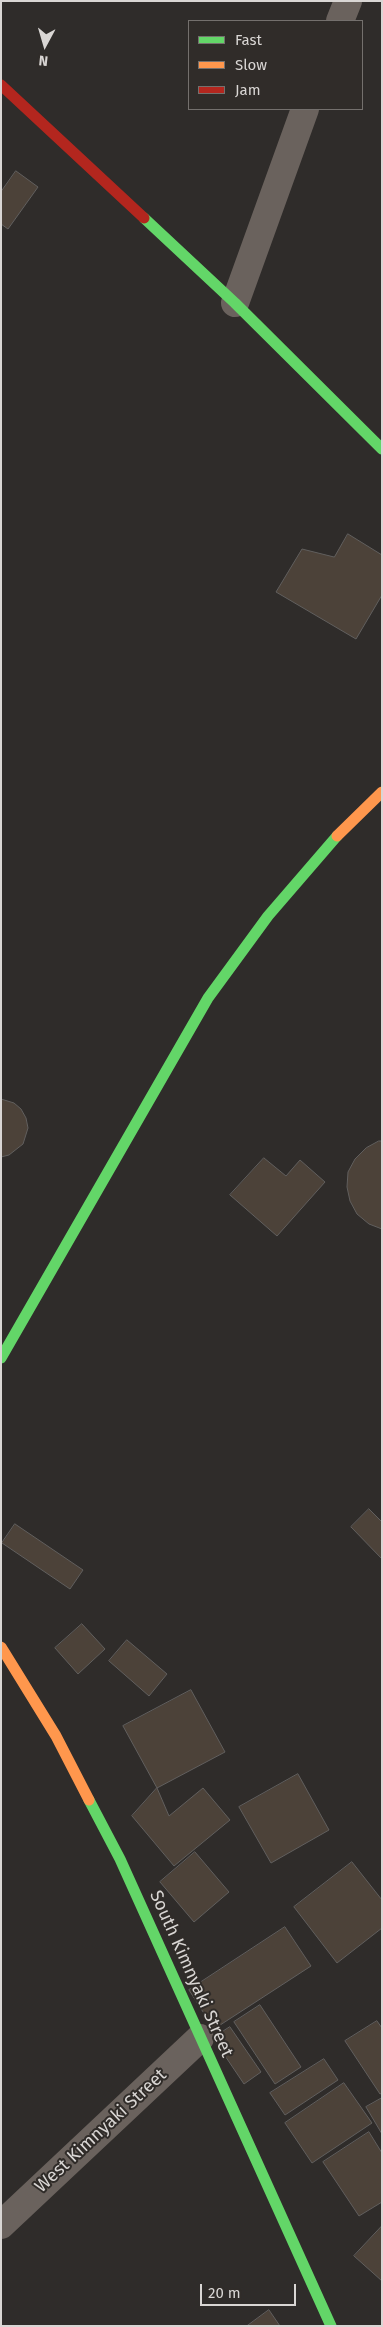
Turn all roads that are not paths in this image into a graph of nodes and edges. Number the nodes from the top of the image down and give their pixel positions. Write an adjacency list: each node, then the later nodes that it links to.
1 (348, 1): 2 (street)
2 (340, 20)
3 (1, 85): 5 (street)
4 (305, 110): 5 (street)
5 (236, 303): 6 (street)
6 (382, 449)
7 (382, 792): 8 (street)
8 (1, 1358)
9 (1, 1647): 10 (street, South Kimnyaki Street)
10 (200, 2038): 11 (street, West Kimnyaki Street); 12 (street, South Kimnyaki Street)
11 (1, 2225)
12 (331, 2326)

